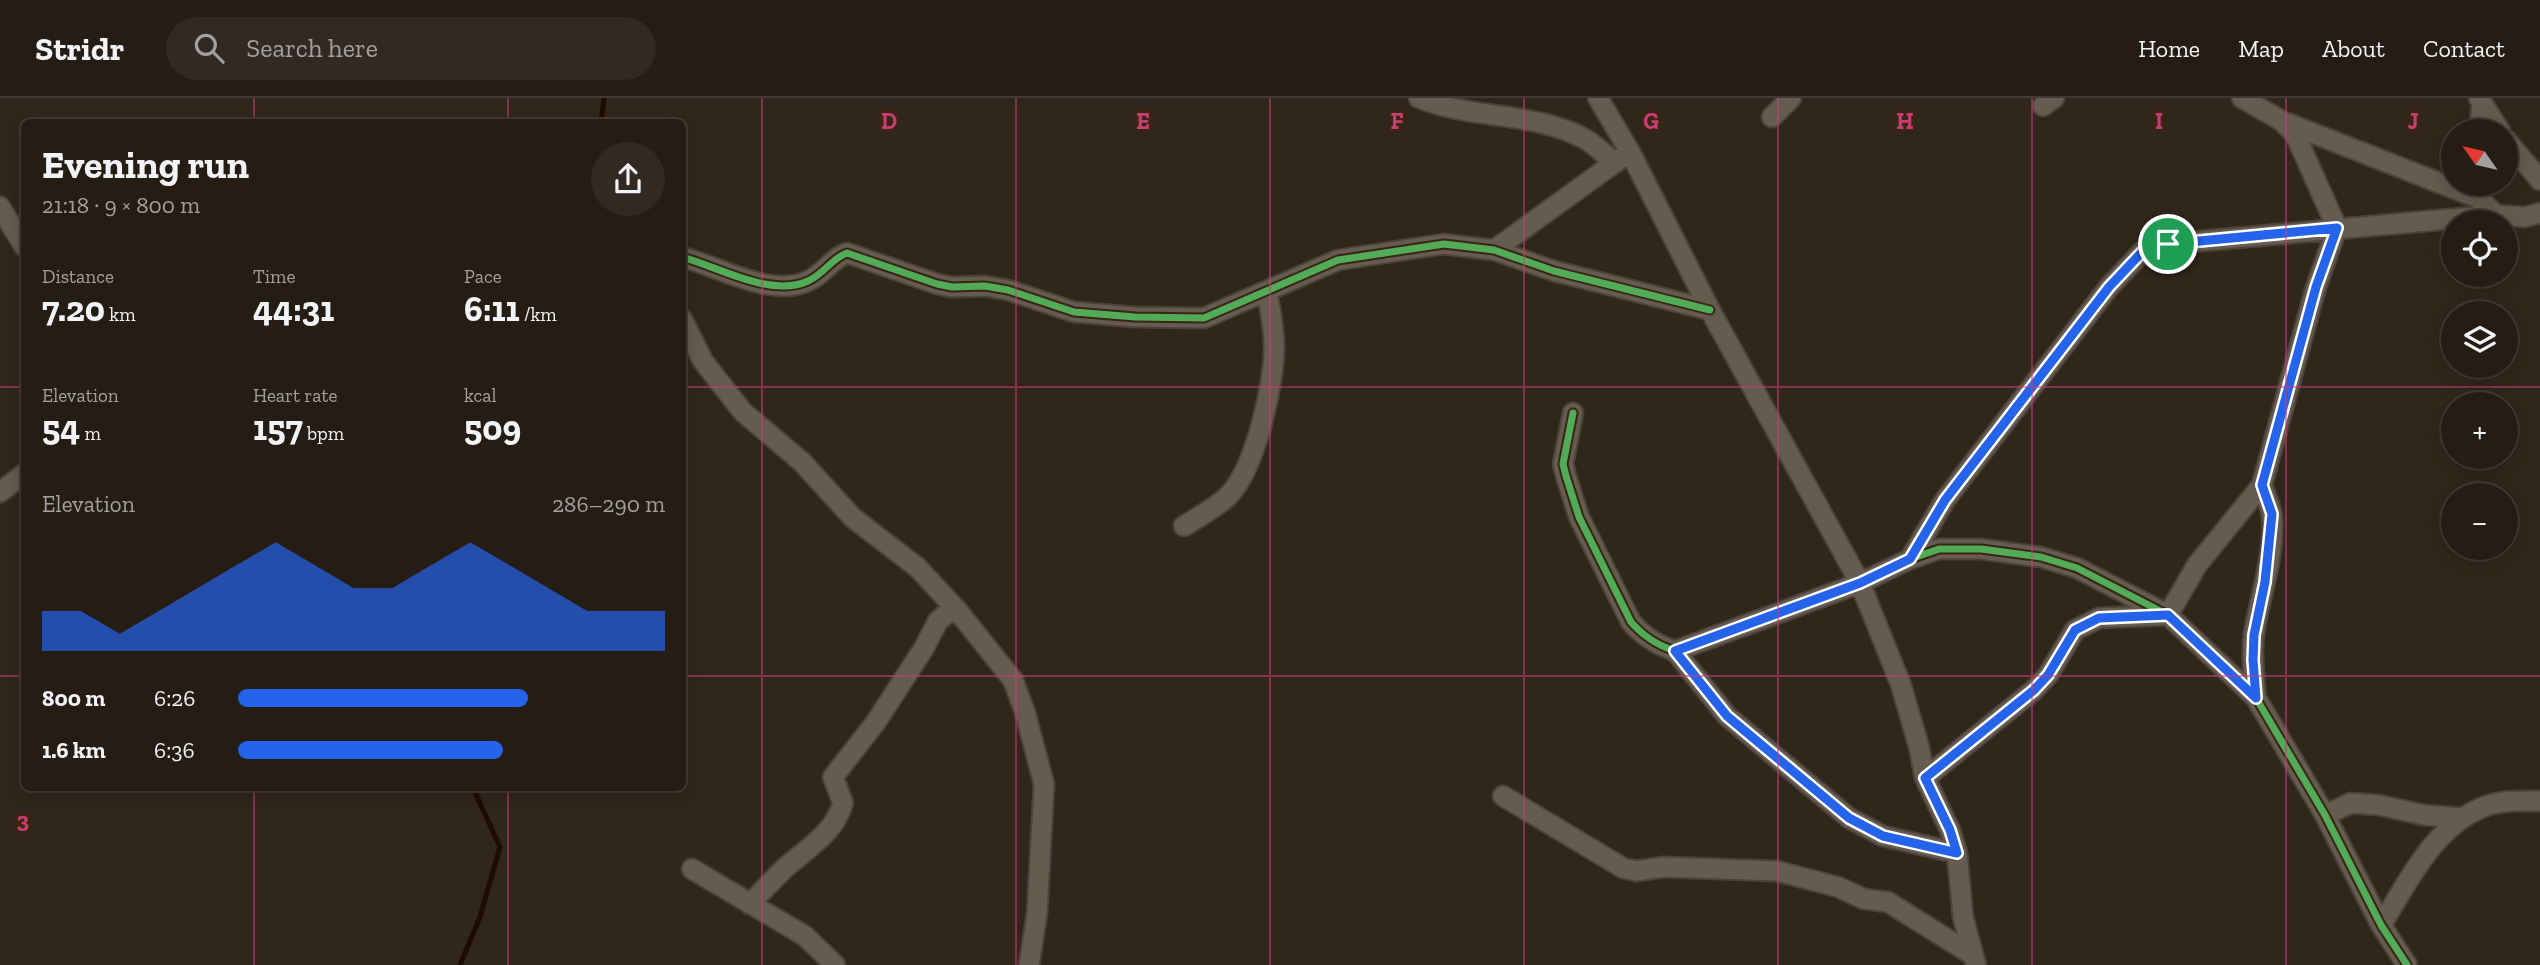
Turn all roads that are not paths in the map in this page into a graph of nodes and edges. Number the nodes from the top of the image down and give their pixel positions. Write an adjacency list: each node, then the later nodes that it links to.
1 (1419, 98): 13 (street)
2 (1598, 98): 7 (street)
3 (1791, 98): 8 (street)
4 (2276, 98): 6 (street)
5 (2481, 101): 9 (street); 10 (street)
6 (2250, 103): 11 (street)
7 (1609, 107): 13 (street)
8 (1772, 117)
9 (2480, 119)
10 (2492, 119)
11 (2283, 121): 14 (street); 20 (street)
12 (2518, 154): 15 (street)
13 (1622, 157): 22 (street); 25 (street)
14 (2441, 178)
15 (2540, 180)
16 (0, 207): 21 (street)
17 (2540, 214): 18 (street)
18 (2518, 217)
19 (2441, 219): 20 (street)
20 (2337, 228): 29 (street); 32 (street)
21 (21, 241)
22 (1494, 250): 24 (street); 25 (street)
23 (687, 263): 24 (street)
24 (1267, 292): 31 (street)
25 (1710, 310): 33 (street)
26 (686, 327): 34 (street)
27 (1573, 413): 36 (street)
28 (21, 476): 30 (street)
29 (2262, 485): 35 (street); 37 (street)
30 (0, 492)
31 (1184, 526)
32 (1910, 559): 33 (street); 35 (street)
33 (1860, 583): 36 (street); 38 (street)
34 (957, 610): 45 (street); 49 (street)
35 (2168, 615): 37 (street); 38 (street)
36 (1675, 651): 43 (street)
37 (2256, 698): 41 (street)
38 (1925, 778): 43 (street)
39 (1503, 796): 47 (street)
40 (2540, 801): 42 (street)
41 (2325, 815): 42 (street); 46 (street)
42 (2462, 818): 46 (street)
43 (1957, 853): 47 (street)
44 (692, 869): 45 (street)
45 (750, 904): 48 (street)
46 (2381, 925): 50 (street)
47 (1974, 960)
48 (835, 965)
49 (1029, 965)
50 (2407, 965)

